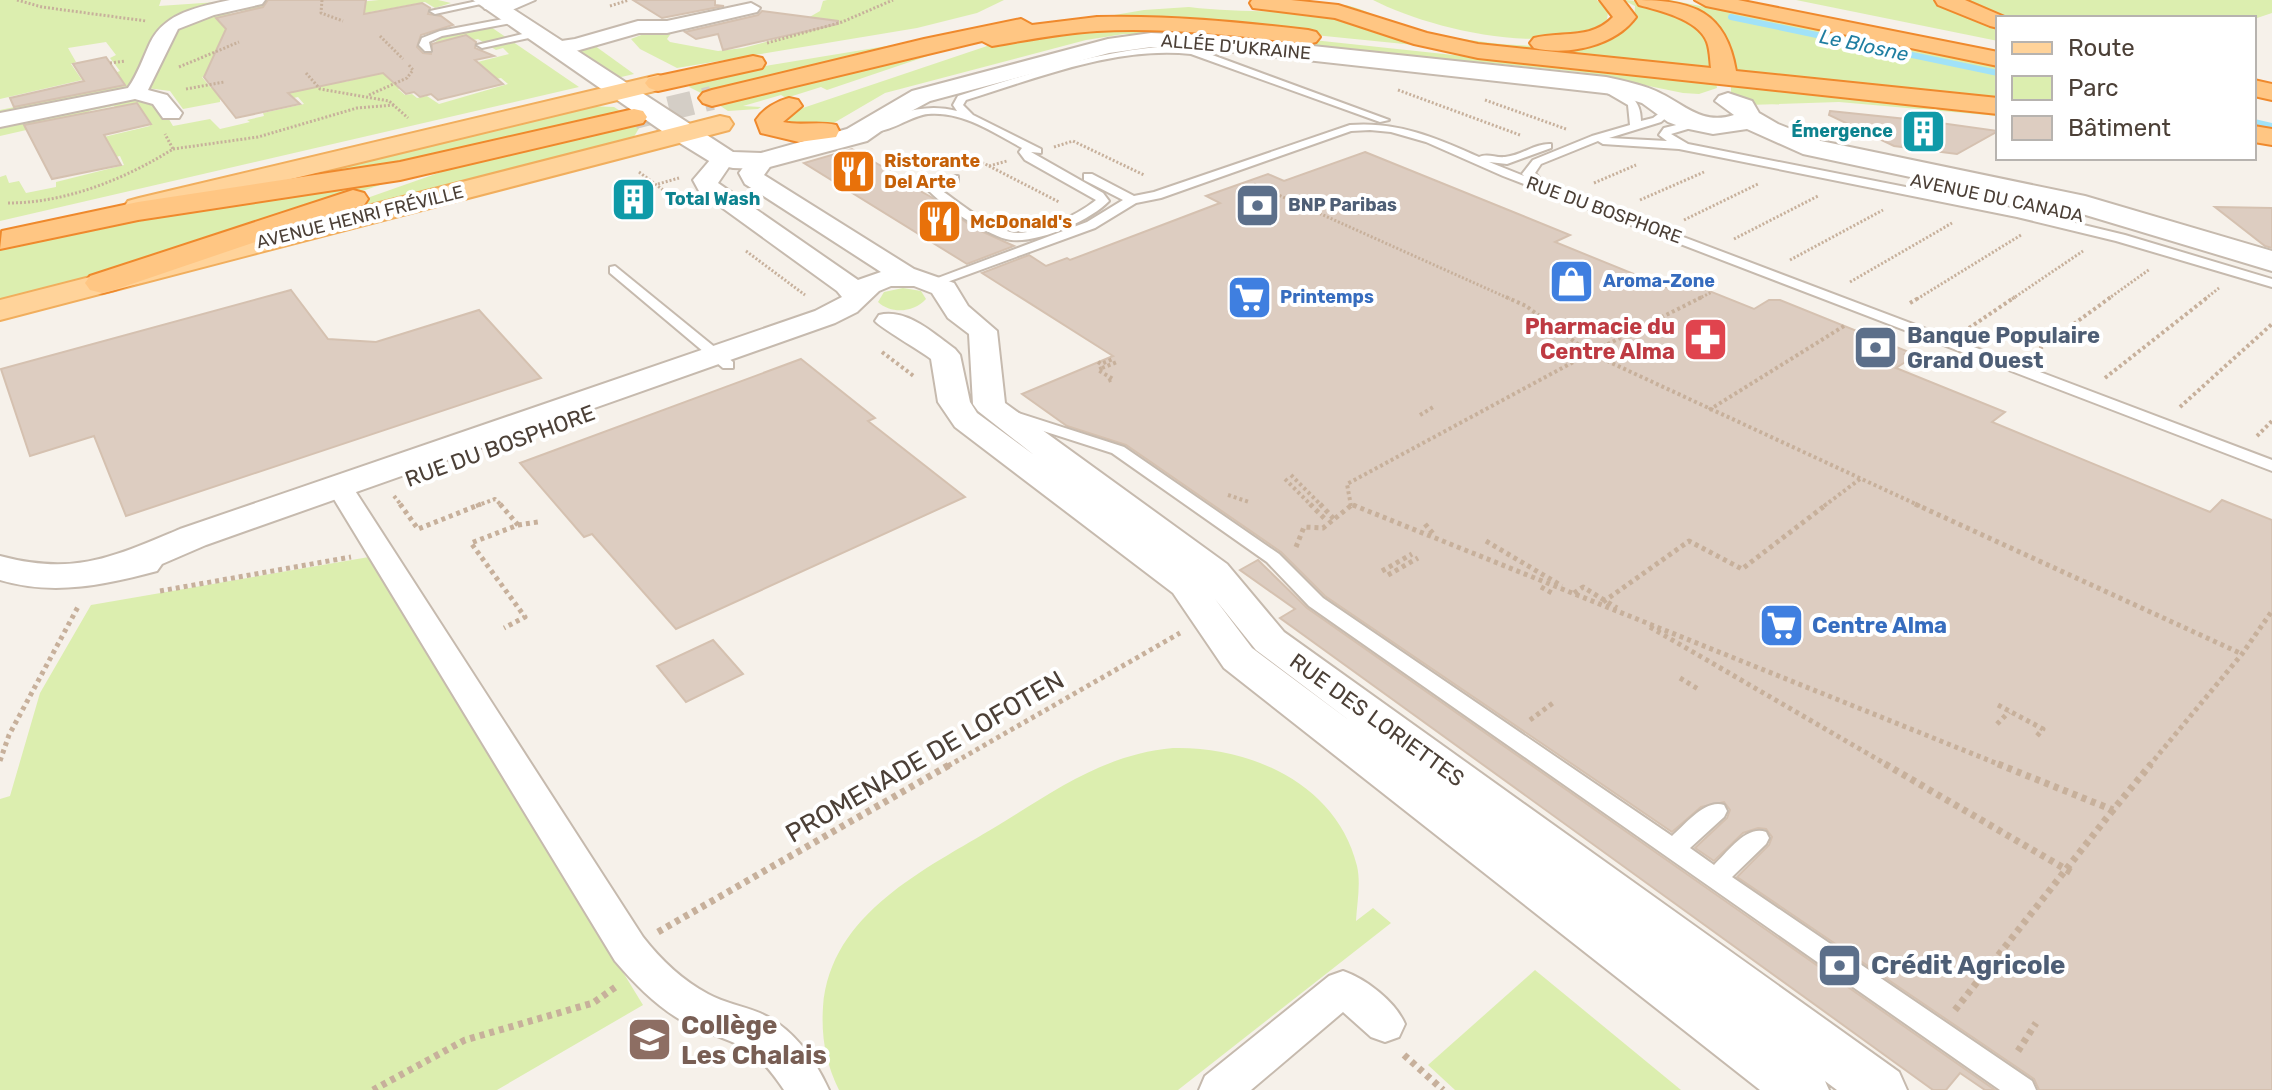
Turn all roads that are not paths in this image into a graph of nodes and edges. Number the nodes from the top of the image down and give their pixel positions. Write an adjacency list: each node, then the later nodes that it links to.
1 (256, 0): 32 (street)
2 (1288, 0): 27 (highway)
3 (1350, 0): 4 (highway)
4 (1611, 0)
5 (1647, 0): 38 (highway)
6 (1706, 0): 28 (highway)
7 (1756, 0): 12 (highway)
8 (1946, 0): 17 (highway)
9 (487, 2): 14 (street); 16 (lane)
10 (1091, 2): 20 (highway)
11 (1169, 2): 18 (highway)
12 (1780, 3): 24 (highway)
13 (1017, 5): 21 (highway)
14 (523, 7): 19 (street); 25 (lane)
15 (751, 8): 19 (street)
16 (435, 11)
17 (1996, 20)
18 (1047, 21): 20 (highway); 21 (highway)
19 (559, 31): 23 (lane); 31 (street); 31 (street)
20 (993, 32): 21 (highway); 27 (highway); 34 (highway)
21 (928, 39): 30 (highway); 33 (highway)
22 (1217, 43): 26 (lane); 29 (street, ALLÉE D'UKRAINE); 47 (street, ALLÉE D'UKRAINE)
23 (482, 45)
24 (1996, 48)
25 (428, 49)
26 (1256, 55)
27 (1512, 56): 36 (highway)
28 (1996, 59)
29 (1577, 81): 38 (street, ALLÉE D'UKRAINE); 43 (lane)
30 (658, 83): 31 (main road); 42 (street, ALLÉE D'UKRAINE)
31 (628, 84): 48 (street, ALLÉE D'UKRAINE); 49 (highway); 61 (main road)
32 (135, 93): 35 (street); 41 (street)
33 (712, 98)
34 (811, 99): 42 (highway); 45 (highway)
35 (164, 105)
36 (1996, 106)
37 (1353, 111): 39 (lane); 44 (lane); 46 (lane)
38 (1705, 111): 40 (highway); 43 (lane); 45 (street, ALLÉE D'UKRAINE); 52 (lane); 62 (street, AVENUE DU CANADA); 63 (street, AVENUE DU CANADA)
39 (968, 116): 47 (lane); 51 (lane)
40 (1996, 119)
41 (0, 120)
42 (720, 124): 45 (street, ALLÉE D'UKRAINE); 48 (main road, AVENUE HENRI FRÉVILLE)
43 (1635, 125): 50 (lane)
44 (1350, 128): 46 (lane, RUE DU BOSPHORE); 58 (lane, RUE DU BOSPHORE)
45 (826, 131)
46 (1404, 131): 53 (lane, RUE DU BOSPHORE)
47 (865, 132): 55 (street, ALLÉE D'UKRAINE)
48 (685, 134): 54 (street, ALLÉE D'UKRAINE); 59 (main road, AVENUE HENRI FRÉVILLE)
49 (538, 141): 60 (highway); 61 (highway)
50 (1584, 142): 52 (lane); 53 (lane); 57 (lane)
51 (1028, 147): 56 (lane); 58 (lane)
52 (1684, 147): 67 (lane)
53 (1454, 151): 57 (lane, RUE DU BOSPHORE)
54 (724, 158): 55 (street, ALLÉE D'UKRAINE); 70 (street)
55 (762, 161): 65 (street)
56 (954, 179)
57 (1541, 184): 73 (lane, RUE DU BOSPHORE)
58 (1132, 200): 68 (lane, RUE DU BOSPHORE)
59 (366, 215): 60 (highway); 66 (main road, AVENUE HENRI FRÉVILLE)
60 (282, 224): 66 (highway)
61 (1, 240)
62 (2272, 261)
63 (2272, 269)
64 (615, 270): 71 (lane)
65 (907, 277): 68 (street); 70 (street)
66 (102, 283): 69 (main road, AVENUE HENRI FRÉVILLE)
67 (2272, 283)
68 (941, 291): 70 (street); 72 (street)
69 (0, 310)
70 (857, 314): 71 (street, RUE DU BOSPHORE); 72 (street)
71 (721, 360): 74 (street, RUE DU BOSPHORE); 74 (street, RUE DU BOSPHORE)
72 (975, 410): 78 (lane); 83 (street, RUE DES LORIETTES); 84 (street, RUE DES LORIETTES)
73 (2272, 466)
74 (344, 493): 75 (street, RUE DU BOSPHORE); 81 (street)
75 (0, 568)
76 (1716, 811): 78 (lane)
77 (1758, 838): 79 (lane)
78 (1673, 849): 79 (lane)
79 (1715, 878): 85 (lane)
80 (1385, 1024): 82 (street)
81 (808, 1090)
82 (1220, 1090)
83 (1802, 1090)
84 (1880, 1090)
85 (2022, 1090)

